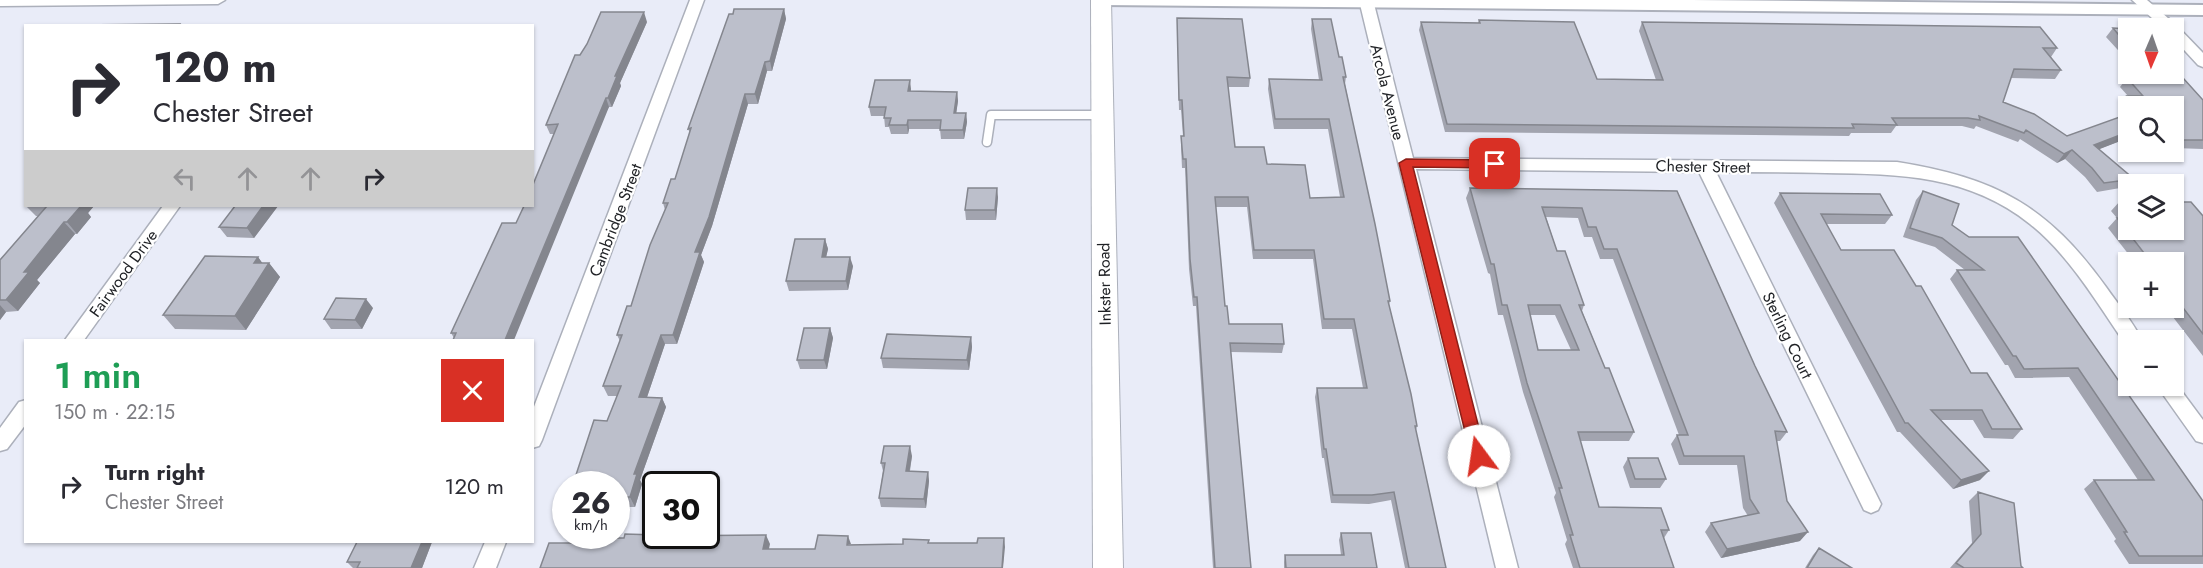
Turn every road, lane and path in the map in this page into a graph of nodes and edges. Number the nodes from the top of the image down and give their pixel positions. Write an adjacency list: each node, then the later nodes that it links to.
1 (218, 0): 5 (street)
2 (697, 0): 22 (street, Cambridge Street)
3 (1100, 0): 4 (street); 13 (main road, Inkster Road)
4 (1366, 1): 6 (street); 15 (street, Arcola Avenue)
5 (0, 2)
6 (1631, 2): 7 (street)
7 (1896, 4): 8 (street)
8 (2146, 5): 9 (street); 10 (street)
9 (2203, 10)
10 (2160, 18)
11 (2184, 42): 12 (street)
12 (2203, 62)
13 (1102, 115): 14 (lane); 28 (main road, Inkster Road)
14 (987, 142)
15 (1406, 163): 16 (street, Chester Street); 29 (street, Arcola Avenue)
16 (1705, 166): 18 (street, Chester Street); 25 (street, Sterling Court)
17 (171, 207): 19 (street, Fairwood Drive)
18 (2125, 330)
19 (75, 339)
20 (2174, 396): 23 (street)
21 (24, 411): 24 (street)
22 (534, 435)
23 (2203, 435)
24 (0, 443)
25 (1871, 504)
26 (495, 543): 27 (street)
27 (485, 568)
28 (1108, 568)
29 (1507, 568)

